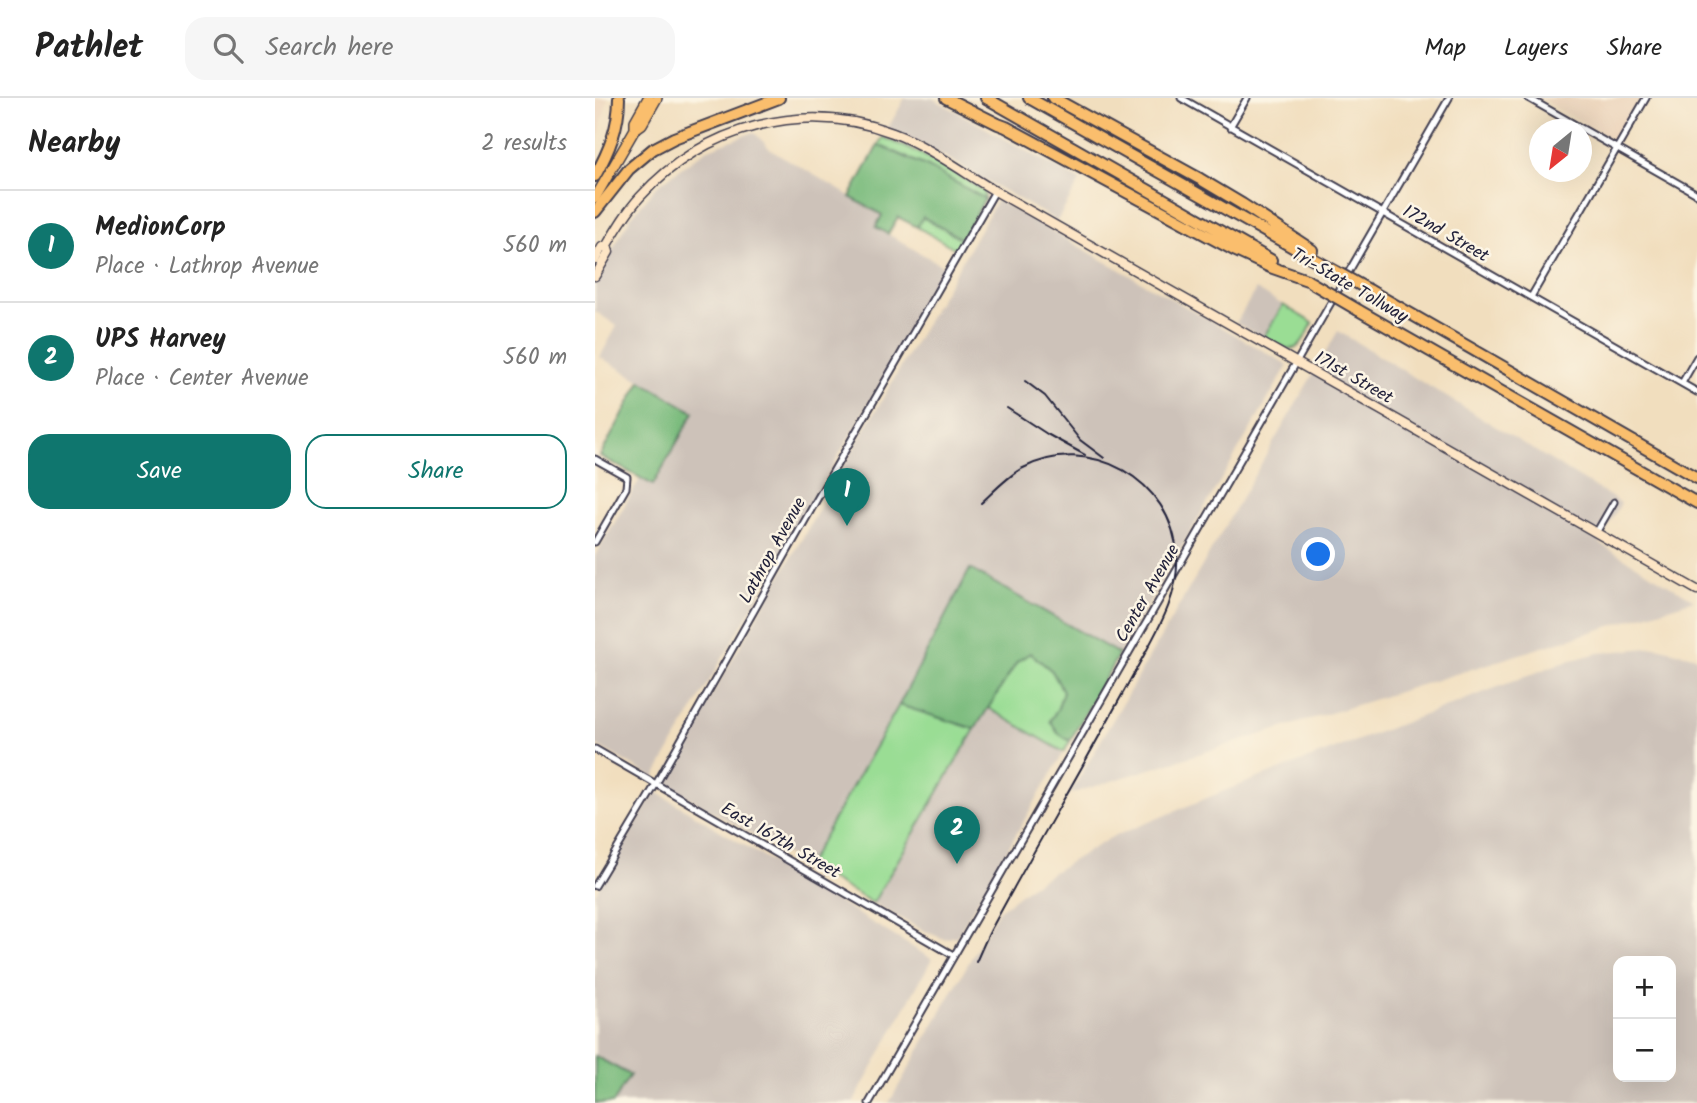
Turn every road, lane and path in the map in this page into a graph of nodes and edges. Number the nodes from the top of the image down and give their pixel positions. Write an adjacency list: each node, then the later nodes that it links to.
1 (619, 98): 21 (highway)
2 (648, 98): 19 (main road)
3 (657, 98): 19 (main road)
4 (779, 98): 25 (highway)
5 (946, 98): 17 (highway)
6 (959, 98): 17 (highway)
7 (986, 98): 31 (highway, Tri-State Tollway)
8 (1030, 98): 29 (highway, Tri-State Tollway)
9 (1053, 98): 16 (highway)
10 (1062, 98): 16 (highway)
11 (1181, 98): 18 (street, 172nd Street)
12 (1247, 98): 18 (street)
13 (1449, 98): 26 (street, Center Avenue)
14 (1528, 98): 20 (street)
15 (1646, 98): 20 (street)
16 (1104, 125): 29 (highway)
17 (1006, 127): 31 (highway)
18 (1230, 127): 26 (street, 172nd Street)
19 (635, 129): 24 (main road)
20 (1616, 148): 23 (street); 32 (street)
21 (595, 176)
22 (995, 191): 27 (street, 171st Street); 34 (street, 171st Street); 45 (street, Lathrop Avenue)
23 (1697, 194)
24 (595, 198)
25 (595, 212)
26 (1384, 213): 32 (street, 172nd Street); 34 (street, Center Avenue)
27 (607, 245): 28 (street); 30 (street)
28 (595, 260)
29 (1321, 260): 38 (highway, Tri-State Tollway, bridge)
30 (595, 276)
31 (1308, 281): 40 (highway, Tri-State Tollway, bridge)
32 (1531, 297): 35 (street, 172nd Street)
33 (1697, 356): 35 (street)
34 (1296, 362): 41 (street, 171st Street); 47 (street, Center Avenue)
35 (1682, 383): 36 (street, 172nd Street)
36 (1697, 392)
37 (595, 459): 42 (street)
38 (1697, 478)
39 (1614, 502): 41 (street)
40 (1697, 503)
41 (1596, 533): 43 (street, 171st Street)
42 (595, 542)
43 (1697, 590)
44 (595, 749): 45 (street, East 167th Street)
45 (656, 784): 46 (street, Lathrop Avenue); 47 (street, East 167th Street)
46 (595, 886)
47 (953, 955): 48 (street, Center Avenue)
48 (869, 1103)

